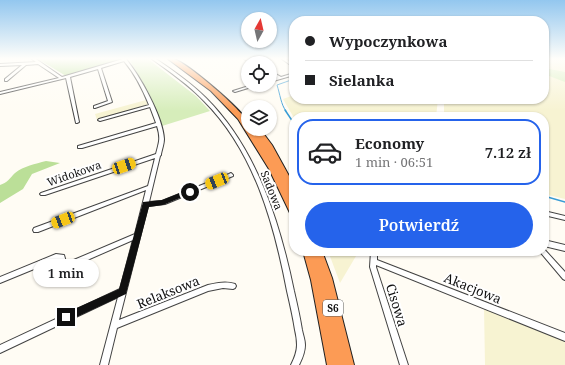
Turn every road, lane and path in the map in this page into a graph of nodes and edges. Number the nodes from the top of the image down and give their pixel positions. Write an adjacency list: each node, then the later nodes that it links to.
1 (11, 76): 13 (street)
2 (69, 76): 10 (street)
3 (102, 76): 17 (street)
4 (137, 76): 18 (street)
5 (177, 76): 53 (street, Sadowa)
6 (193, 76): 21 (highway)
7 (201, 76): 19 (highway)
8 (277, 76): 11 (street)
9 (287, 76): 11 (street)
10 (65, 77): 16 (street); 22 (street)
11 (280, 78): 12 (street)
12 (277, 79)
13 (6, 80)
14 (241, 90): 15 (street)
15 (236, 91)
16 (0, 93)
17 (95, 106)
18 (150, 106): 20 (street); 23 (street)
19 (241, 111)
20 (100, 120)
21 (241, 120)
22 (77, 122)
23 (158, 124): 26 (street); 27 (street)
24 (253, 136): 32 (highway)
25 (261, 136): 29 (highway)
26 (80, 147)
27 (158, 156): 30 (street); 31 (street, Widokowa)
28 (230, 175): 33 (street)
29 (289, 184)
30 (150, 187): 33 (street); 36 (street)
31 (43, 194)
32 (289, 202)
33 (146, 204): 37 (street)
34 (549, 214): 35 (street)
35 (565, 218)
36 (36, 230)
37 (137, 236): 46 (street); 48 (street)
38 (549, 244): 39 (street)
39 (565, 248)
40 (310, 256): 54 (highway, S6)
41 (319, 256): 55 (highway, S6)
42 (373, 256): 44 (street, Cisowa)
43 (547, 256): 45 (street)
44 (372, 261): 50 (street, Akacjowa); 56 (street, Cisowa)
45 (565, 277)
46 (0, 280)
47 (233, 286): 49 (street, Relaksowa)
48 (123, 292): 49 (street); 51 (street)
49 (114, 326): 52 (street)
50 (565, 337)
51 (0, 349)
52 (104, 365)
53 (295, 365)
54 (334, 365)
55 (346, 365)
56 (404, 365)

